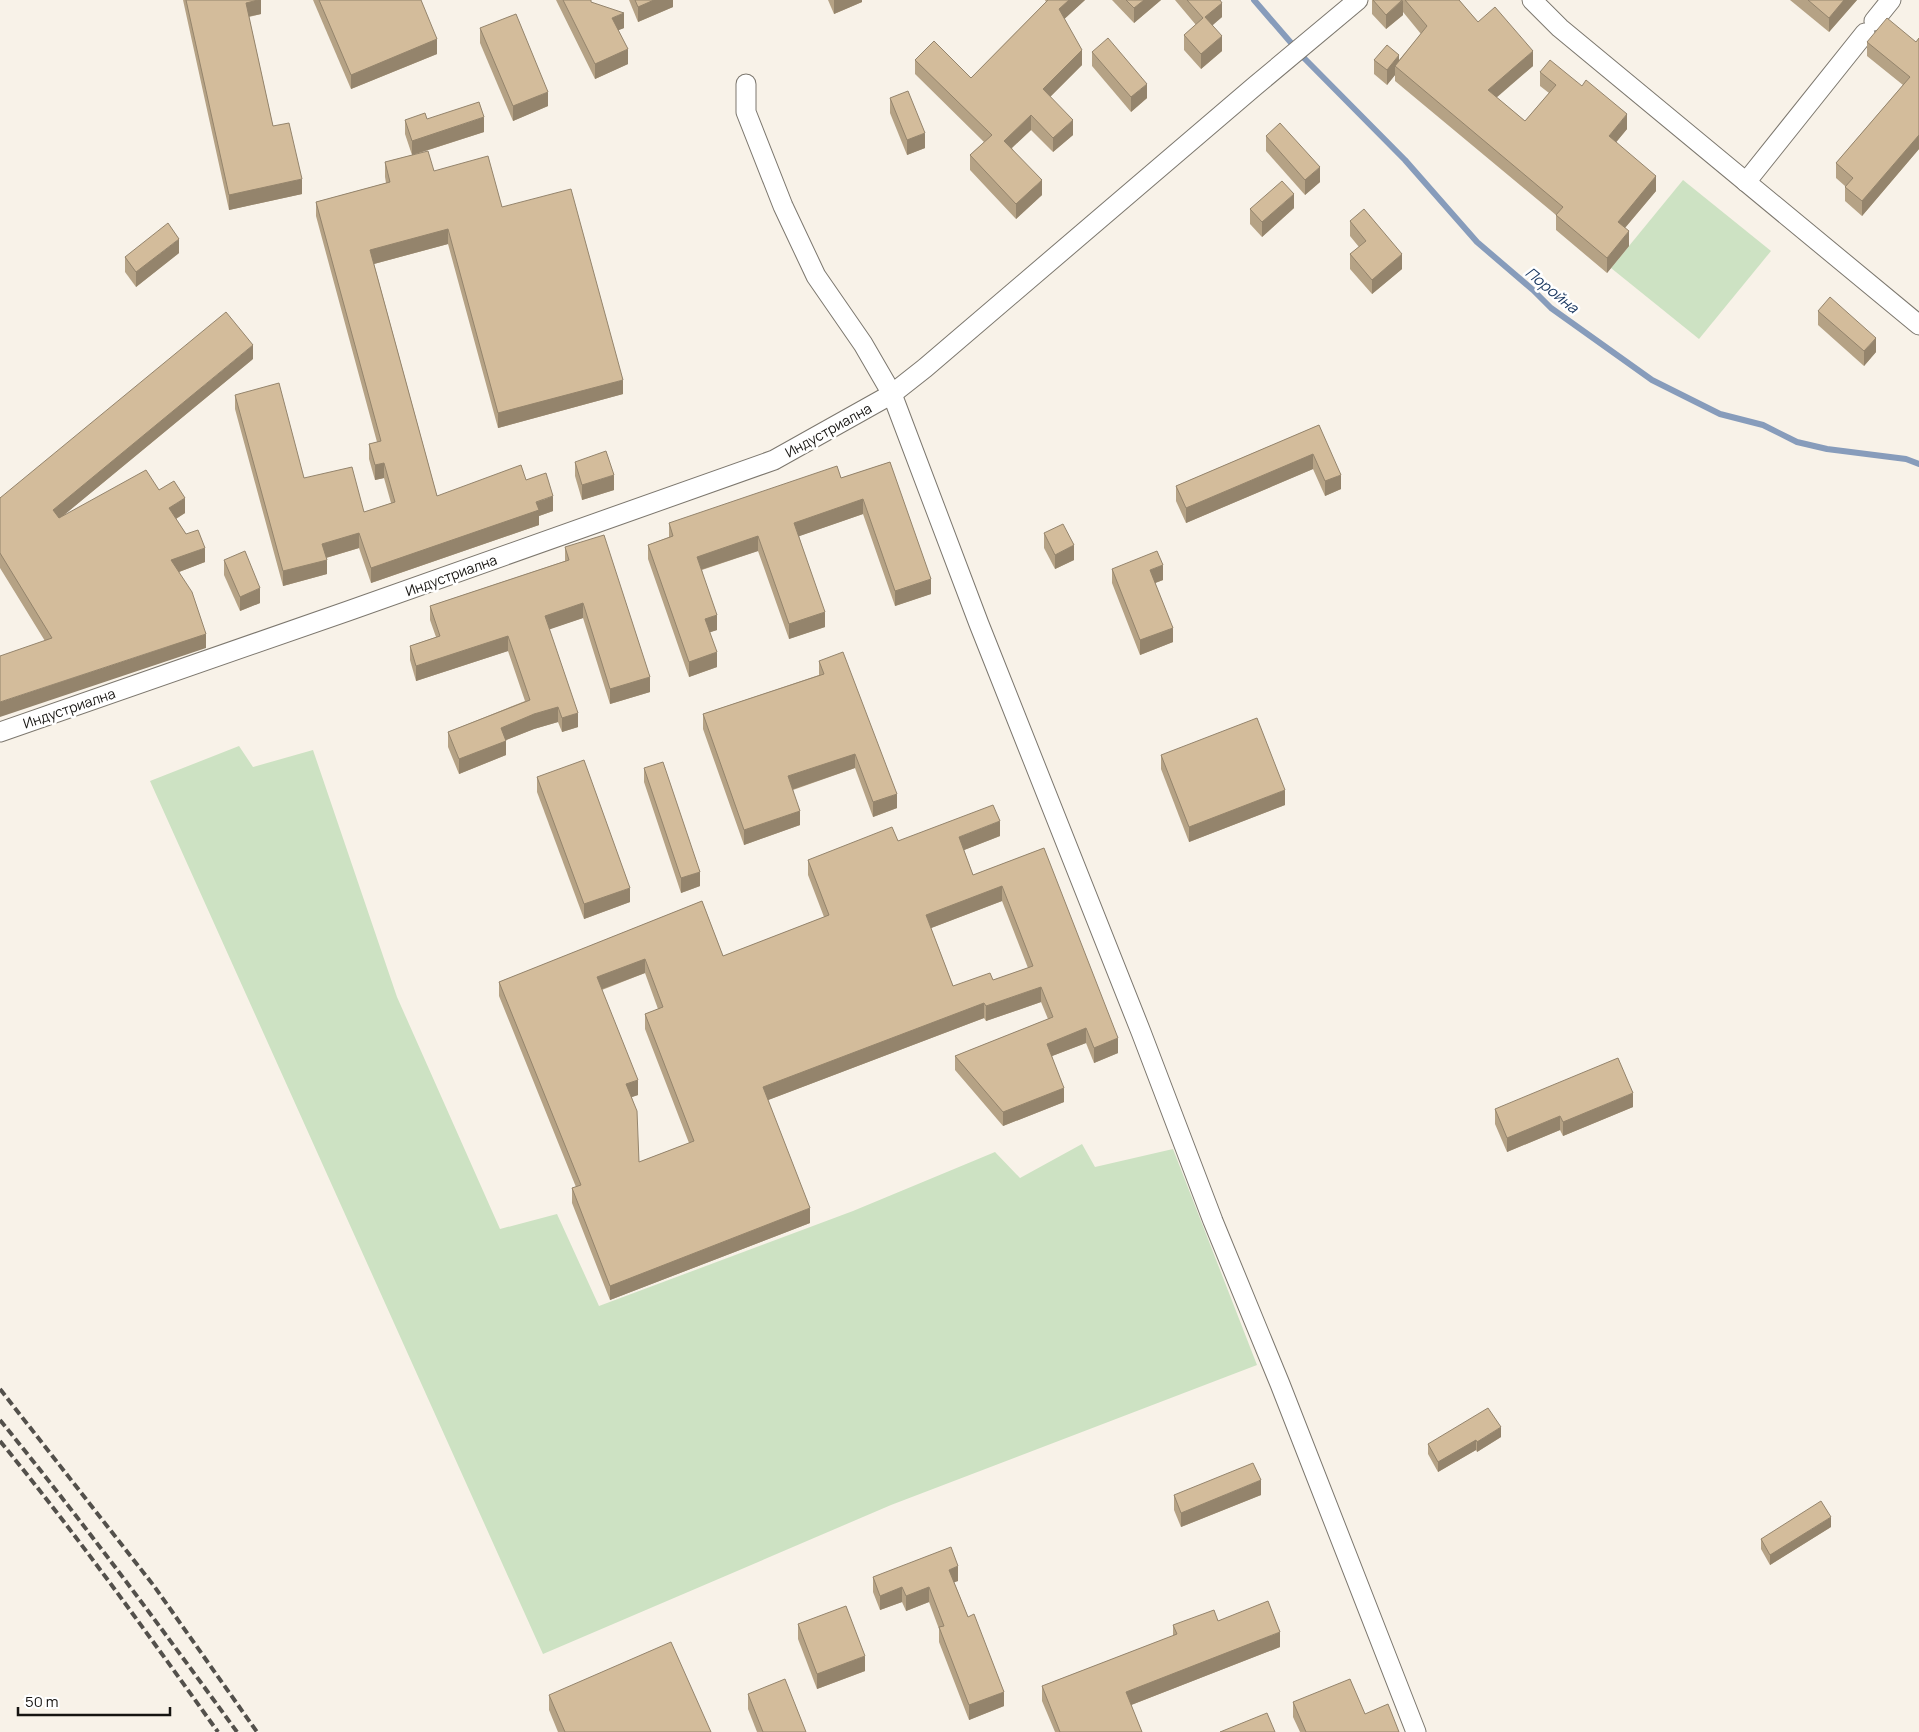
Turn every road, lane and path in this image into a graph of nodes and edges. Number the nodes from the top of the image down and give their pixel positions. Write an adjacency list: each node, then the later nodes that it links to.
1 (1358, 0): 7 (street, Индустриална)
2 (1532, 0): 5 (street)
3 (1891, 0): 5 (street)
4 (746, 84): 7 (street)
5 (1746, 182): 6 (street)
6 (1919, 325)
7 (892, 394): 8 (street, Индустриална); 9 (street)
8 (0, 732)
9 (1416, 1732)

